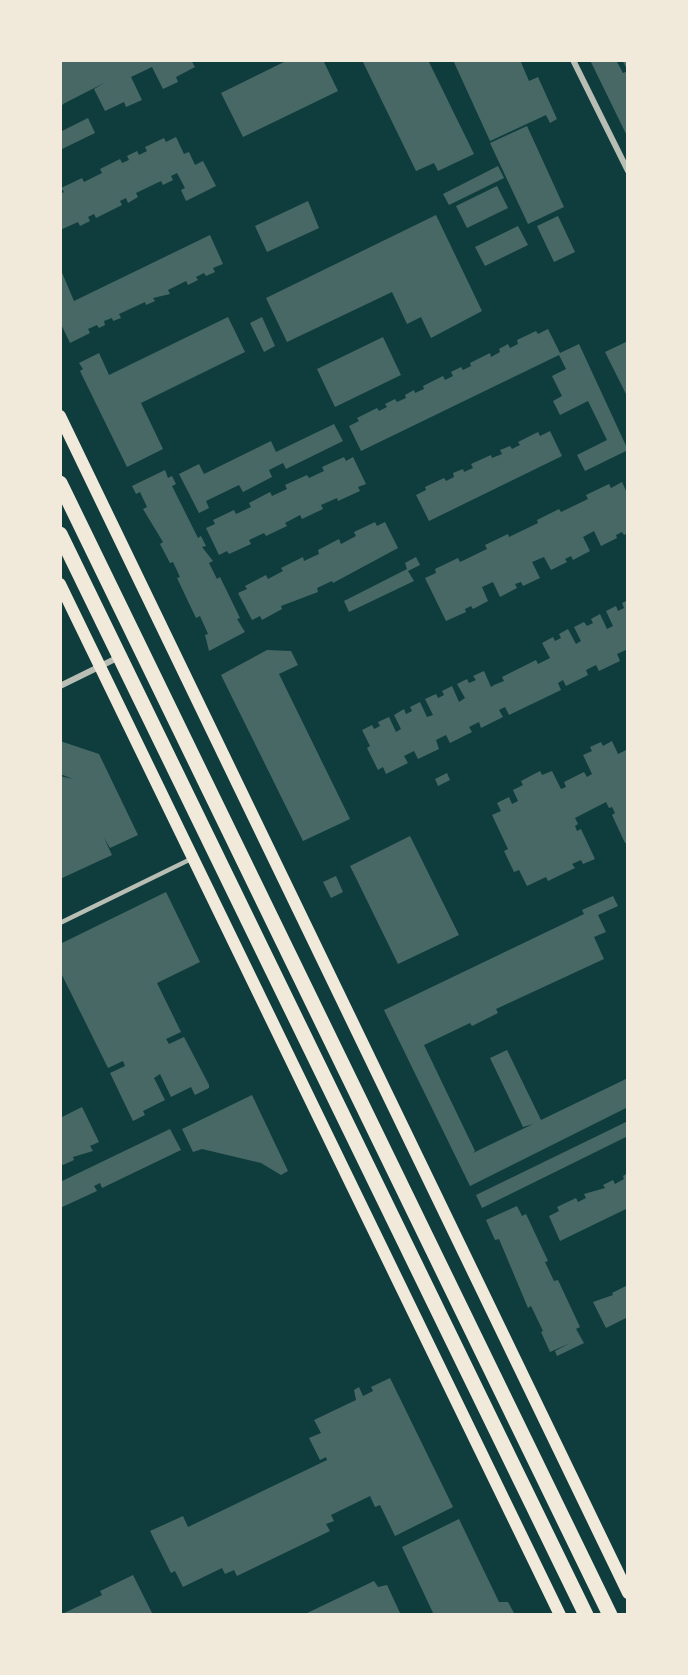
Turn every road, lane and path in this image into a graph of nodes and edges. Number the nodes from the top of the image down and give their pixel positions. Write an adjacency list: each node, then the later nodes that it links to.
1 (573, 60): 2 (street)
2 (628, 171)
3 (60, 416): 12 (main road)
4 (60, 483): 15 (main road)
5 (60, 534): 7 (main road)
6 (60, 585): 8 (main road)
7 (120, 657): 8 (street); 14 (main road)
8 (100, 666): 9 (street); 10 (main road)
9 (60, 686)
10 (193, 858): 11 (lane); 13 (main road)
11 (60, 923)
12 (628, 1593)
13 (560, 1615)
14 (586, 1615)
15 (610, 1615)

